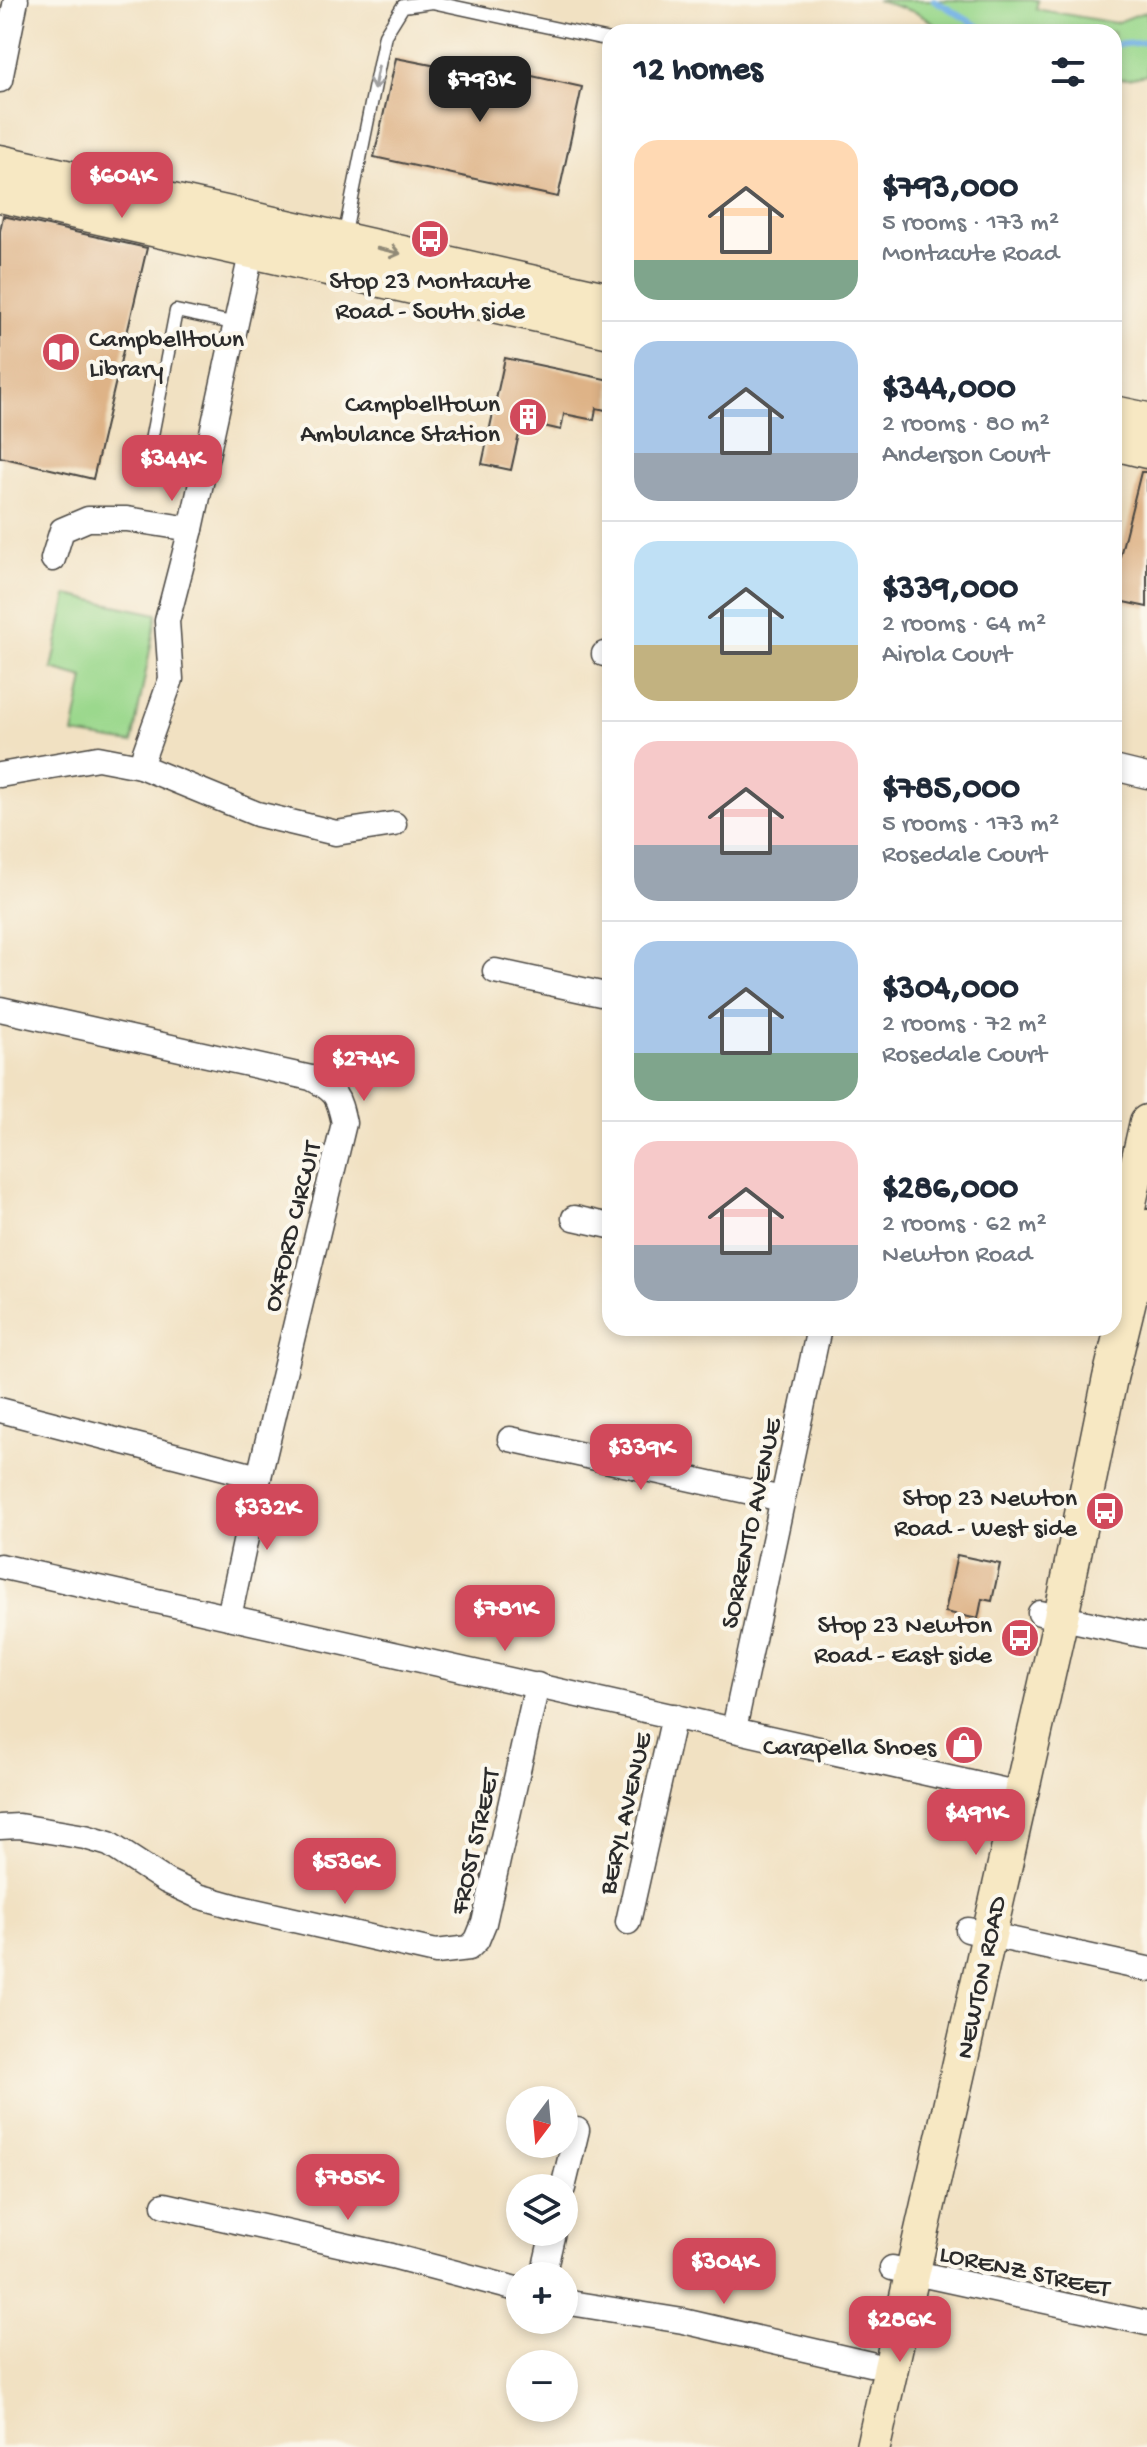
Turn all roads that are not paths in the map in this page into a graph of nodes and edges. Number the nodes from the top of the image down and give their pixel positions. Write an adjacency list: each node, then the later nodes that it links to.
1 (16, 0): 3 (street)
2 (602, 38): 7 (lane, one-way to 7)
3 (0, 80)
4 (0, 162): 6 (main road)
5 (0, 195): 6 (main road)
6 (256, 236): 7 (main road); 9 (main road); 10 (street)
7 (344, 241): 8 (main road, one-way to 8)
8 (602, 301)
9 (602, 302)
10 (237, 324): 15 (street); 15 (lane)
11 (1122, 415): 12 (main road)
12 (1147, 420)
13 (1122, 445): 14 (main road)
14 (1147, 451)
15 (205, 466): 16 (street)
16 (191, 529): 17 (street); 18 (street)
17 (53, 559)
18 (140, 766): 20 (street); 22 (street)
19 (1122, 770): 21 (street)
20 (0, 775)
21 (1147, 776)
22 (394, 824)
23 (495, 971): 24 (street)
24 (602, 994)
25 (0, 1009): 37 (street, OXFORD CIRCUIT)
26 (1147, 1122): 30 (main road, NEWTON ROAD)
27 (574, 1218): 28 (street)
28 (602, 1224)
29 (1147, 1226): 30 (main road, NEWTON ROAD)
30 (1127, 1287): 31 (main road, NEWTON ROAD)
31 (1122, 1314)
32 (817, 1336): 38 (street, SORRENTO AVENUE)
33 (1100, 1336): 40 (main road, NEWTON ROAD)
34 (1118, 1336): 40 (main road, NEWTON ROAD)
35 (0, 1410): 37 (street)
36 (510, 1439): 38 (street)
37 (259, 1477): 41 (street, OXFORD CIRCUIT)
38 (782, 1499): 45 (street, SORRENTO AVENUE)
39 (0, 1566): 41 (street)
40 (1050, 1615): 42 (street); 46 (main road, NEWTON ROAD)
41 (229, 1617): 43 (street)
42 (1147, 1636)
43 (537, 1685): 44 (street); 47 (street, FROST STREET)
44 (674, 1716): 45 (street); 48 (street, BERYL AVENUE)
45 (734, 1729): 46 (street)
46 (1010, 1791): 49 (main road, NEWTON ROAD)
47 (0, 1827)
48 (628, 1922)
49 (978, 1932): 50 (street); 52 (main road, NEWTON ROAD)
50 (1147, 1969)
51 (164, 2205): 53 (street)
52 (903, 2271): 55 (street, LORENZ STREET); 56 (main road, NEWTON ROAD); 58 (main road, NEWTON ROAD)
53 (506, 2286)
54 (578, 2304): 56 (street)
55 (1147, 2323)
56 (870, 2364): 57 (main road, NEWTON ROAD)
57 (851, 2447)
58 (873, 2447)

